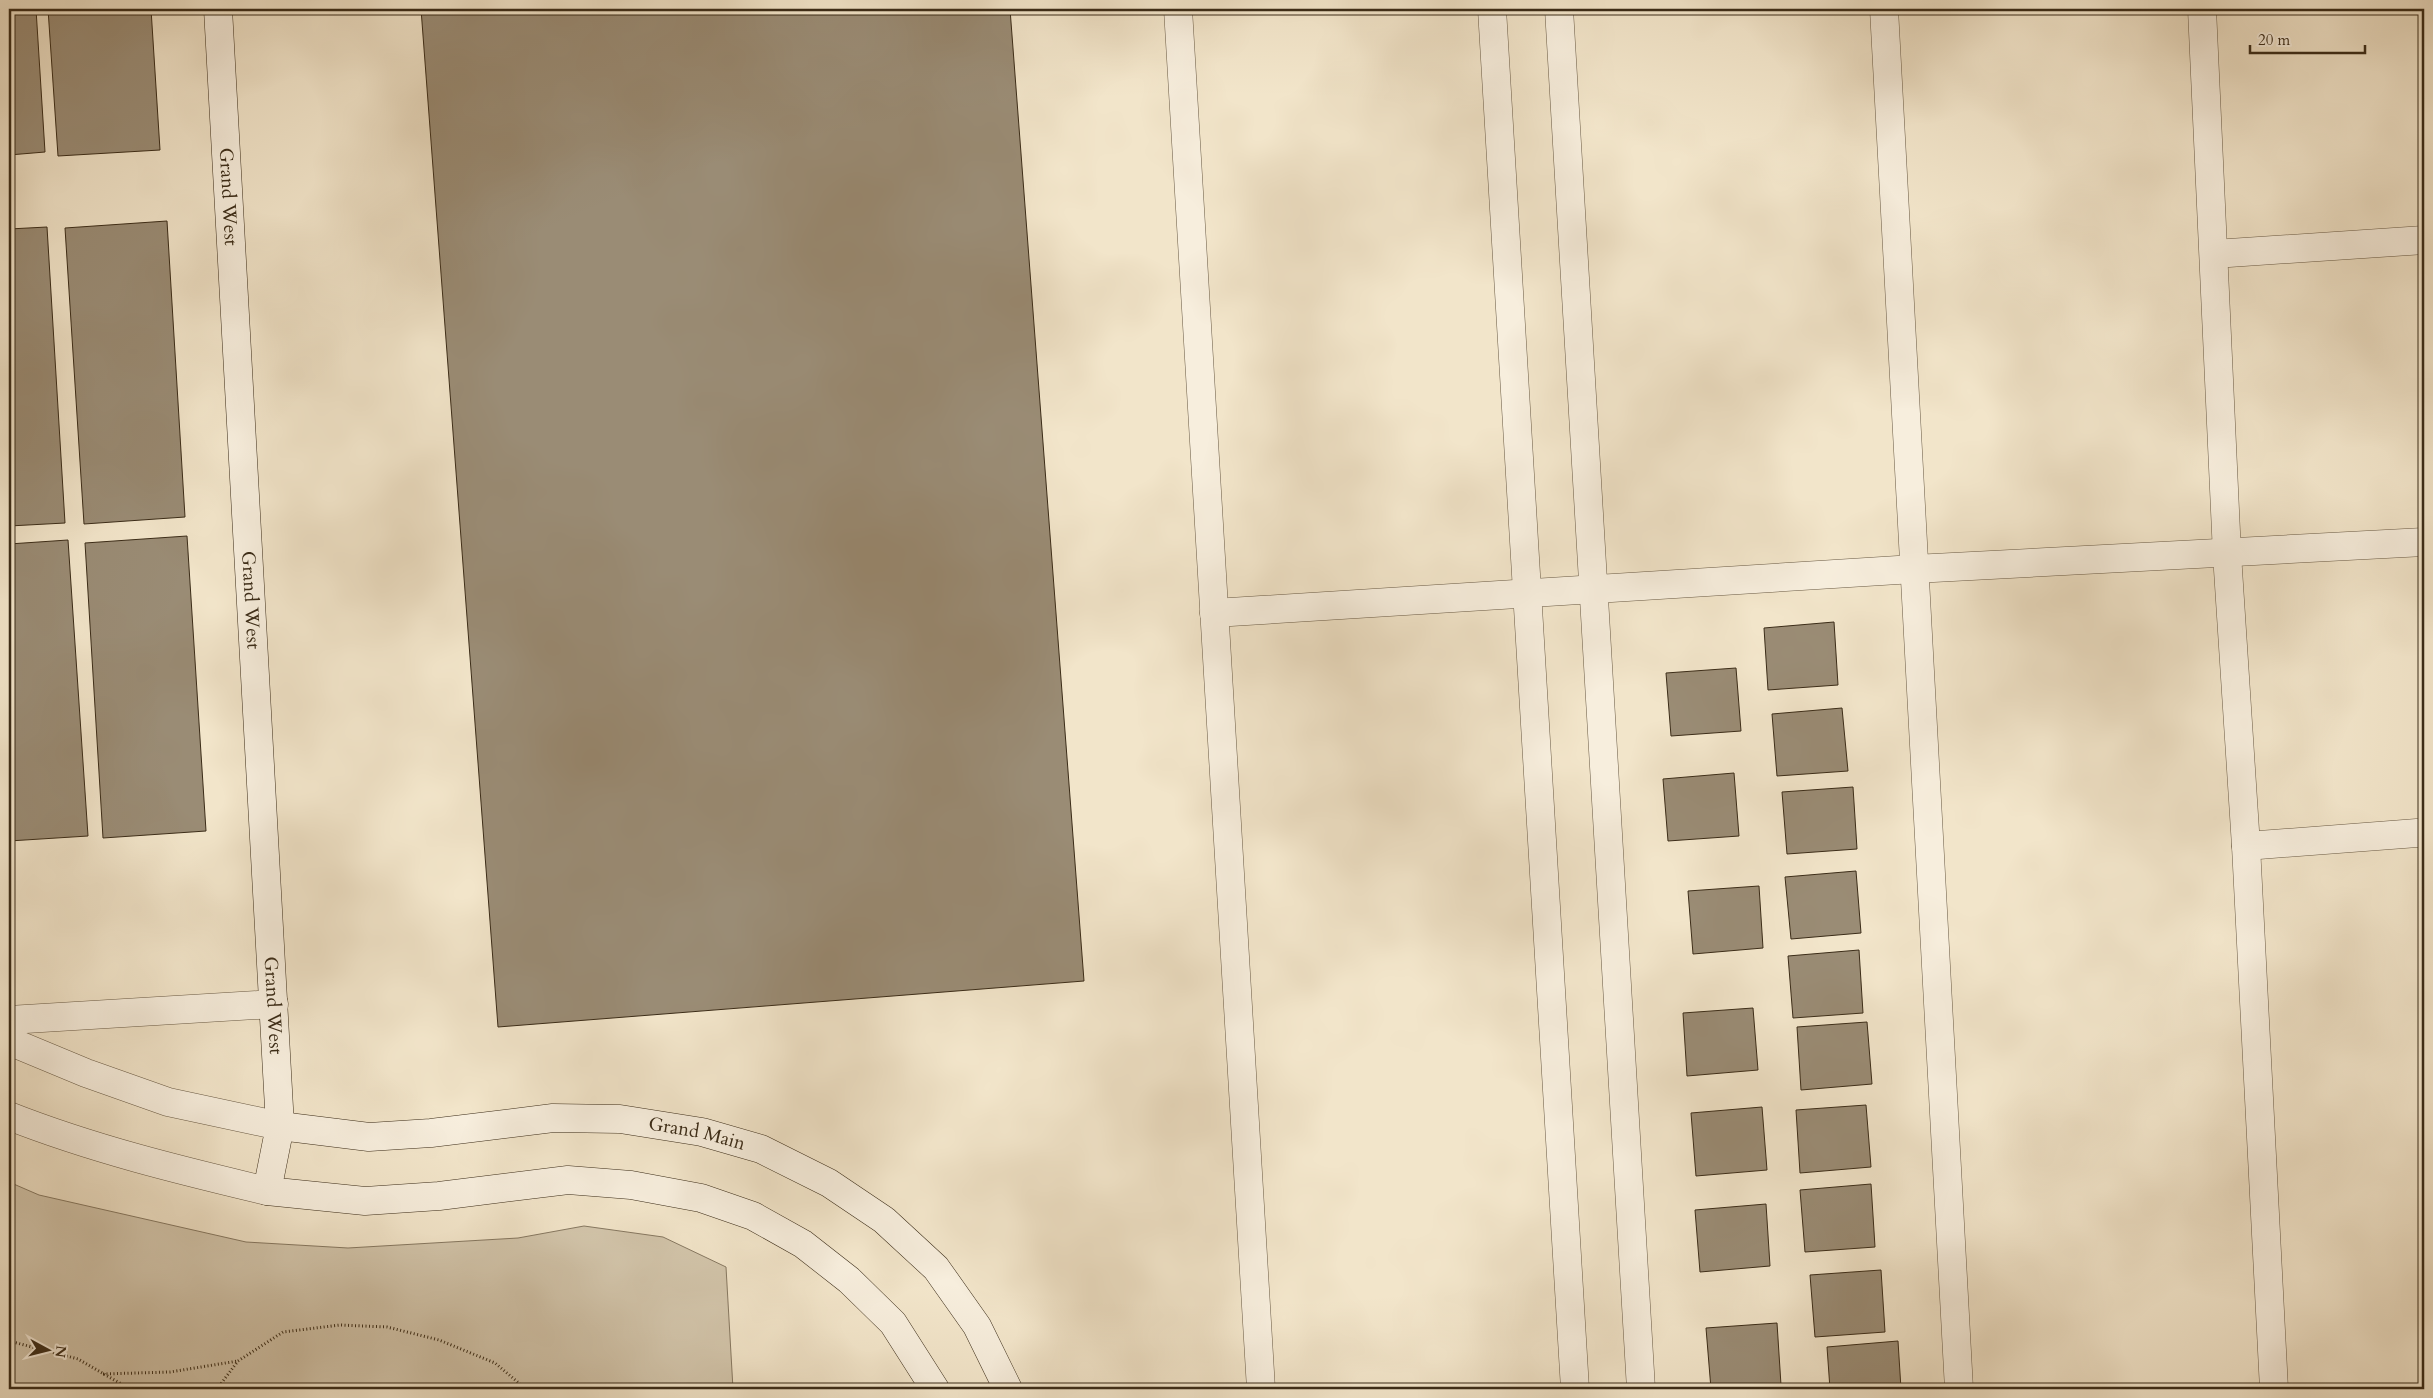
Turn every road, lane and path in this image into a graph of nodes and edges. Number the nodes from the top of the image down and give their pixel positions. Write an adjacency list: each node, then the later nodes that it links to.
1 (218, 9): 17 (street, Grand West)
2 (1178, 9): 14 (street)
3 (1492, 9): 13 (street)
4 (1559, 9): 12 (street)
5 (1884, 9): 11 (street)
6 (2202, 9): 8 (street)
7 (2424, 240): 8 (street)
8 (2214, 254): 10 (street)
9 (2424, 542): 10 (street)
10 (2227, 554): 11 (street); 16 (street)
11 (1914, 569): 12 (street); 34 (street)
12 (1594, 588): 13 (street); 33 (street)
13 (1527, 594): 14 (street); 32 (street)
14 (1214, 613): 31 (street)
15 (2417, 833): 16 (street)
16 (2246, 846): 35 (street)
17 (274, 1004): 18 (street); 21 (street, Grand West)
18 (9, 1020)
19 (9, 1041): 21 (street, Grand Main)
20 (9, 1116): 22 (street)
21 (280, 1126): 22 (street, Grand West); 30 (street, Grand Main)
22 (267, 1191): 29 (street)
23 (9, 1341): 25 (path)
24 (238, 1361): 25 (path); 27 (path); 28 (path)
25 (103, 1374): 26 (path)
26 (130, 1389)
27 (217, 1389)
28 (526, 1389)
29 (935, 1389)
30 (1008, 1389)
31 (1261, 1389)
32 (1574, 1389)
33 (1641, 1389)
34 (1959, 1389)
35 (2274, 1389)

